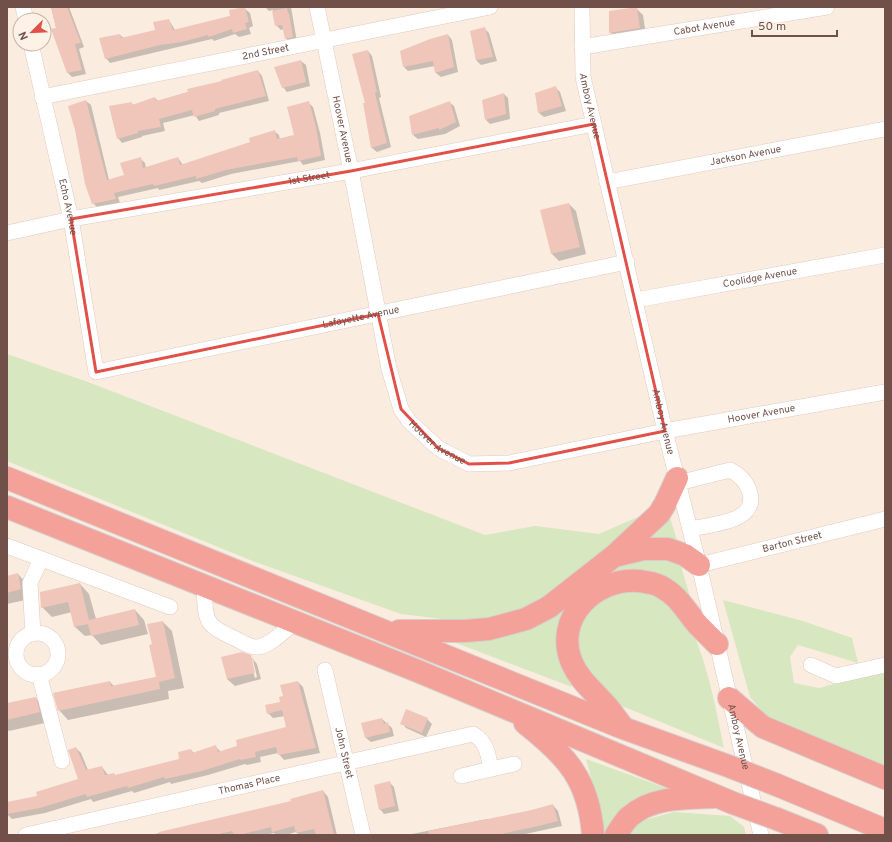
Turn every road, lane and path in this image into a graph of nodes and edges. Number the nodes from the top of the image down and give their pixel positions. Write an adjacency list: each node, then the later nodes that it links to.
1 (317, 7): 5 (street, Hoover Avenue)
2 (490, 7): 5 (street, 2nd Street)
3 (582, 7): 6 (street, Amboy Avenue)
4 (827, 7): 6 (street, Cabot Avenue)
5 (324, 40): 8 (street, 2nd Street); 11 (street, Hoover Avenue)
6 (582, 47): 9 (street, Amboy Avenue)
7 (33, 52): 8 (street, Echo Avenue)
8 (42, 97): 13 (street, Echo Avenue)
9 (594, 124): 11 (street, 1st Street); 12 (street, Amboy Avenue)
10 (885, 130): 12 (street, Jackson Avenue)
11 (351, 171): 13 (street, 1st Street); 18 (street, Hoover Avenue)
12 (607, 182): 16 (street, Amboy Avenue)
13 (71, 219): 14 (street, 1st Street); 19 (street, Echo Avenue)
14 (7, 233)
15 (885, 256): 17 (street, Coolidge Avenue)
16 (627, 262): 17 (street, Amboy Avenue); 18 (street, Lafayette Avenue)
17 (636, 300): 21 (street, Amboy Avenue)
18 (378, 314): 19 (street, Lafayette Avenue); 21 (street, Hoover Avenue)
19 (96, 372)
20 (885, 392): 21 (street, Hoover Avenue)
21 (665, 431): 23 (street, Amboy Avenue)
22 (7, 478): 34 (highway)
23 (678, 481): 26 (street, Amboy Avenue); 26 (street); 28 (highway)
24 (7, 508): 31 (highway)
25 (885, 520): 30 (street, Barton Street)
26 (690, 529): 30 (street, Amboy Avenue)
27 (7, 546): 29 (street)
28 (614, 556): 30 (highway); 34 (highway)
29 (41, 559): 32 (street); 35 (street)
30 (699, 565): 36 (street, Amboy Avenue)
31 (204, 587): 33 (highway); 33 (street)
32 (170, 607)
33 (294, 623): 43 (highway)
34 (388, 631): 44 (highway)
35 (33, 634): 37 (street); 41 (street)
36 (717, 644): 42 (street, Amboy Avenue); 44 (highway)
37 (12, 655): 41 (street)
38 (811, 665): 39 (street)
39 (885, 665)
40 (325, 670): 46 (street, John Street)
41 (39, 674): 45 (street)
42 (729, 698): 50 (highway); 57 (street, Amboy Avenue)
43 (506, 707): 51 (highway); 55 (highway)
44 (623, 728): 52 (highway, bridge)
45 (62, 761)
46 (346, 764): 48 (street, Thomas Place); 53 (street, Thomas Place); 54 (street, John Street)
47 (514, 764): 48 (street)
48 (491, 769): 49 (street)
49 (460, 776)
50 (885, 778)
51 (726, 800): 56 (highway); 58 (highway, bridge)
52 (885, 830)
53 (26, 835)
54 (363, 835)
55 (593, 835)
56 (616, 835)
57 (761, 835)
58 (817, 835)

